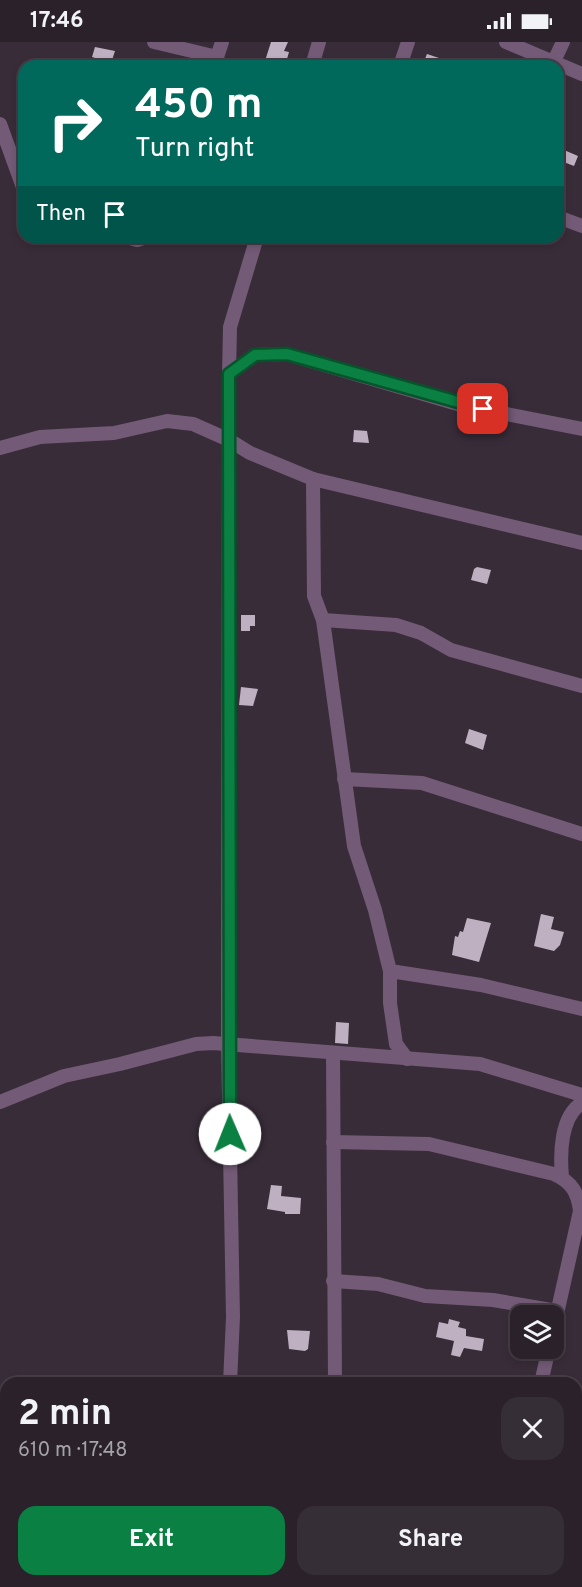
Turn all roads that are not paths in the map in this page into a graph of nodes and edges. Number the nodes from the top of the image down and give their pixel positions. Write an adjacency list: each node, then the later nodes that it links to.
1 (154, 42): 7 (street)
2 (222, 42): 8 (street)
3 (319, 42): 9 (street)
4 (408, 42): 10 (street)
5 (506, 42): 11 (street)
6 (563, 42): 12 (street)
7 (208, 60)
8 (218, 60)
9 (314, 60)
10 (402, 60)
11 (551, 60)
12 (554, 60)
13 (564, 66): 14 (street)
14 (582, 74)
15 (0, 124): 16 (street)
16 (18, 174)
17 (564, 219): 18 (street)
18 (582, 226)
19 (246, 243): 21 (street)
20 (255, 243): 21 (street)
21 (251, 252): 22 (street)
22 (229, 374): 23 (street); 24 (street)
23 (582, 429)
24 (229, 440): 25 (street); 26 (street); 34 (street)
25 (0, 448)
26 (313, 479): 27 (street); 28 (street)
27 (582, 543)
28 (323, 620): 29 (street); 30 (street)
29 (582, 686)
30 (344, 779): 31 (street); 32 (street)
31 (582, 834)
32 (390, 972): 33 (street); 36 (street)
33 (582, 1009)
34 (228, 1043): 35 (street); 39 (street); 47 (street)
35 (333, 1054): 36 (street); 41 (street)
36 (407, 1059): 37 (street)
37 (552, 1086): 38 (street); 40 (street)
38 (582, 1095)
39 (0, 1102)
40 (578, 1106): 42 (street)
41 (333, 1142): 42 (street); 43 (street)
42 (561, 1177): 45 (street)
43 (333, 1281): 44 (street); 48 (street)
44 (522, 1305)
45 (558, 1305)
46 (546, 1359): 49 (street)
47 (230, 1377)
48 (335, 1377)
49 (542, 1377)

